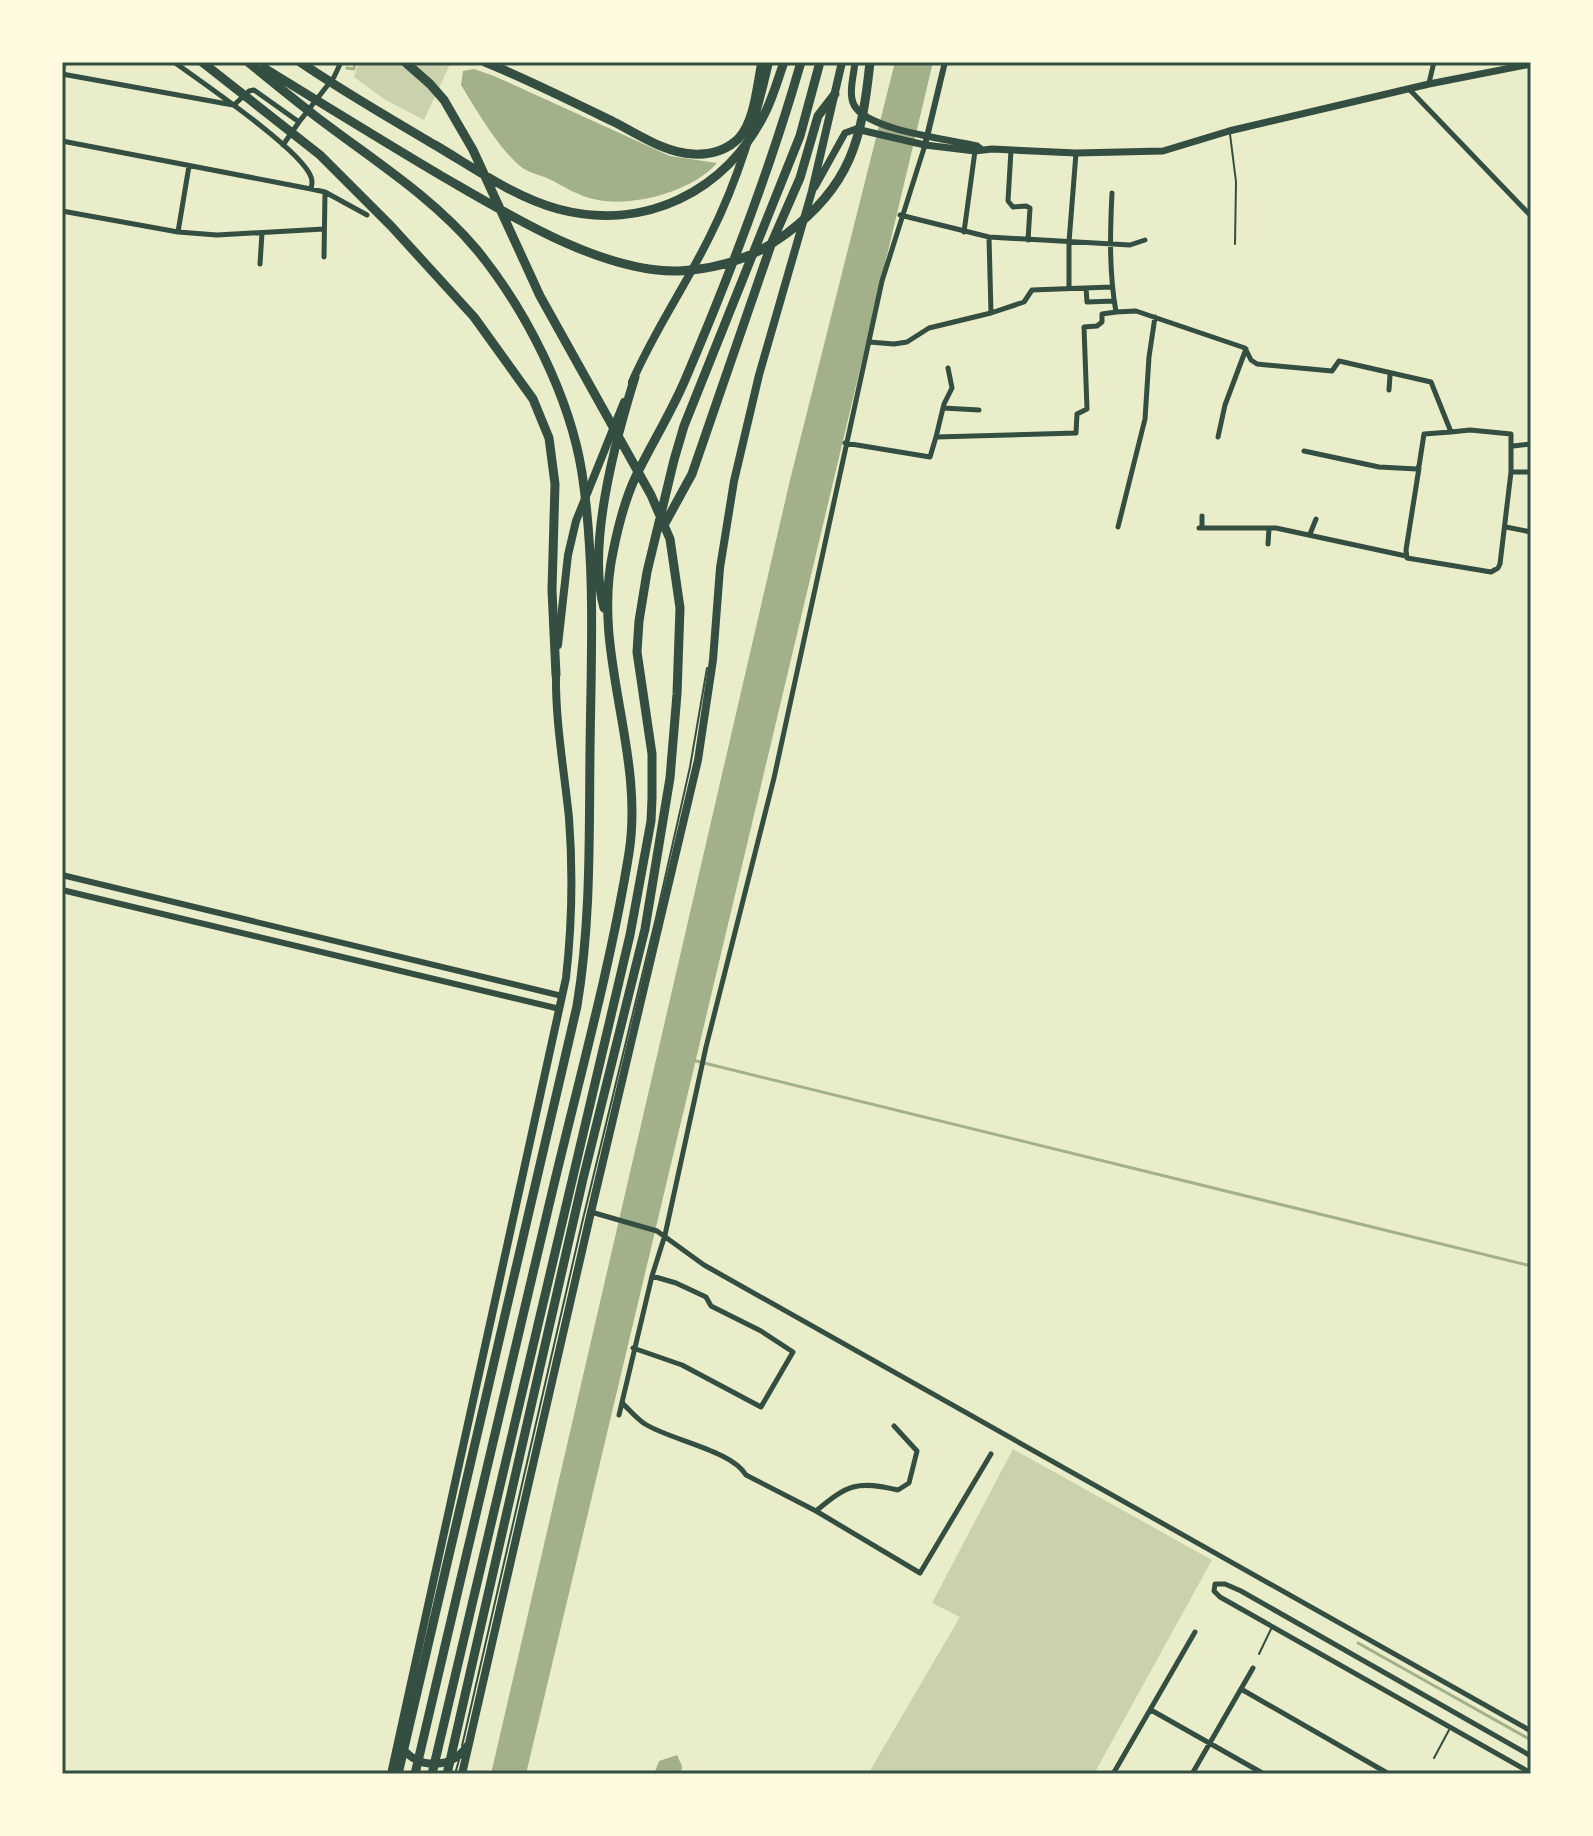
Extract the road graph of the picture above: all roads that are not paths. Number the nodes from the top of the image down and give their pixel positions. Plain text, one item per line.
1 (174, 62) edge
2 (202, 62) edge
3 (251, 62) edge
4 (300, 62) edge
5 (341, 62) edge
6 (405, 62) edge
7 (485, 62) edge
8 (762, 62) edge
9 (769, 62) edge
10 (784, 62) edge
11 (801, 62) edge
12 (820, 62) edge
13 (842, 62) edge
14 (855, 62) edge
15 (870, 62) edge
16 (945, 62) edge
17 (1434, 62) edge
18 (1531, 64) edge
19 (62, 74) edge
20 (1429, 84) junction
21 (1409, 89) junction
22 (835, 94) junction
23 (234, 105) junction
24 (299, 122) junction
25 (1229, 131) junction
26 (925, 134) junction
27 (62, 141) edge
28 (922, 144) junction
29 (283, 145) junction
30 (978, 150) junction
31 (1011, 150) junction
32 (1076, 153) junction
33 (189, 166) junction
34 (311, 189) junction
35 (812, 191) junction
36 (325, 192) junction
37 (1112, 193) dead end
38 (62, 211) edge
39 (367, 215) dead end
40 (900, 215) junction
41 (1531, 216) edge
42 (324, 229) junction
43 (178, 232) junction
44 (964, 232) junction
45 (262, 233) junction
46 (989, 237) junction
47 (1028, 240) junction
48 (1145, 240) dead end
49 (1069, 242) junction
50 (1235, 244) dead end
51 (1110, 245) junction
52 (324, 257) dead end
53 (260, 264) dead end
54 (1111, 287) junction
55 (1069, 288) junction
56 (1086, 288) junction
57 (1114, 301) junction
58 (1116, 312) junction
59 (991, 313) junction
60 (1155, 317) junction
61 (869, 342) junction
62 (1246, 349) junction
63 (948, 368) dead end
64 (1390, 375) junction
65 (635, 377) junction
66 (1389, 390) dead end
67 (943, 408) junction
68 (979, 410) dead end
69 (1451, 432) junction
70 (936, 437) junction
71 (1218, 437) dead end
72 (845, 443) junction
73 (1531, 444) edge
74 (1513, 446) junction
75 (1304, 451) dead end
76 (1419, 467) junction
77 (1511, 472) junction
78 (1531, 472) edge
79 (1202, 516) dead end
80 (1316, 519) dead end
81 (1118, 527) dead end
82 (1506, 527) junction
83 (1269, 528) junction
84 (1531, 532) edge
85 (1310, 534) junction
86 (654, 544) junction
87 (1268, 544) dead end
88 (1406, 556) junction
89 (607, 618) junction
90 (713, 660) junction
91 (556, 675) junction
92 (62, 875) edge
93 (62, 890) edge
94 (189, 906) junction
95 (186, 920) junction
96 (478, 976) junction
97 (475, 988) junction
98 (562, 996) junction
99 (560, 1009) junction
100 (591, 1212) junction
101 (665, 1235) junction
102 (652, 1276) junction
103 (633, 1348) junction
104 (622, 1403) junction
105 (619, 1415) dead end
106 (894, 1426) dead end
107 (991, 1454) dead end
108 (816, 1511) junction
109 (1279, 1613) junction
110 (1272, 1626) junction
111 (1195, 1632) dead end
112 (1259, 1654) dead end
113 (1253, 1668) dead end
114 (1241, 1689) junction
115 (1151, 1710) junction
116 (1459, 1714) junction
117 (1452, 1726) junction
118 (1531, 1731) edge
119 (399, 1732) junction
120 (471, 1737) junction
121 (1208, 1743) junction
122 (460, 1755) junction
123 (1531, 1756) edge
124 (1434, 1758) dead end
125 (390, 1771) edge
126 (1531, 1773) edge
127 (398, 1774) edge
128 (415, 1774) edge
129 (432, 1774) edge
130 (447, 1774) edge
131 (455, 1774) edge
132 (462, 1774) edge
133 (1113, 1774) edge
134 (1192, 1774) edge
135 (1264, 1774) edge
136 (1389, 1774) edge

1 - 23 street
2 - 91 highway
3 - 15 highway
3 - 127 highway
4 - 10 highway
5 - 24 street
6 - 130 highway
7 - 8 highway
9 - 65 highway
11 - 89 highway
12 - 86 highway
13 - 22 highway
14 - 26 main road
16 - 26 street
17 - 20 street
18 - 20 main road
19 - 23 street
20 - 21 main road
21 - 25 main road
21 - 41 street
22 - 35 highway
22 - 86 highway
23 - 24 street
23 - 29 street
24 - 29 street
25 - 32 main road
25 - 50 lane
26 - 28 street
26 - 30 main road
27 - 33 street
28 - 30 main road
28 - 35 main road
28 - 40 street
29 - 34 street
30 - 31 main road
30 - 44 street
31 - 32 main road
31 - 47 street
32 - 49 street
33 - 34 street
33 - 43 street
34 - 36 street
35 - 90 highway
36 - 39 street
36 - 42 street
37 - 51 street
38 - 43 street
40 - 44 street
40 - 61 street
42 - 45 street
42 - 52 street
43 - 45 street
44 - 46 street
45 - 53 street
46 - 47 street
46 - 59 street
47 - 49 street
48 - 51 street
49 - 51 street
49 - 55 street
51 - 54 street
54 - 56 street
54 - 57 street
55 - 56 street
55 - 59 street
56 - 57 street
57 - 58 street
58 - 60 street
58 - 70 street
59 - 61 street
60 - 62 street
60 - 81 street
61 - 72 street
62 - 64 street
62 - 71 street
63 - 67 street
64 - 66 street
64 - 69 street
65 - 89 highway
65 - 91 highway
67 - 68 street
67 - 70 street
69 - 74 street
69 - 76 street
70 - 72 street
72 - 101 street
73 - 74 street
74 - 77 street
75 - 76 street
76 - 88 street
77 - 78 street
77 - 82 street
79 - 83 street
80 - 85 street
82 - 84 street
82 - 88 street
83 - 85 street
83 - 87 street
85 - 88 street
86 - 129 highway
89 - 128 highway
90 - 100 highway
90 - 122 lane
91 - 98 highway
92 - 94 street
93 - 95 street
94 - 95 street
94 - 96 street
95 - 97 street
96 - 97 street
96 - 98 street
97 - 99 street
98 - 99 highway
99 - 119 highway
100 - 101 street
100 - 120 highway
101 - 102 street
101 - 118 street
102 - 103 street
102 - 103 street
103 - 104 street
104 - 105 street
104 - 108 street
106 - 108 street
107 - 108 street
109 - 110 street
109 - 110 street
109 - 116 street
110 - 112 lane
110 - 117 street
111 - 115 street
113 - 114 street
114 - 121 street
114 - 136 street
115 - 121 street
115 - 133 street
116 - 117 street
116 - 123 street
117 - 124 lane
117 - 126 street
119 - 122 highway
119 - 125 highway
120 - 122 highway
120 - 132 highway
121 - 134 street
121 - 135 street
122 - 131 lane

